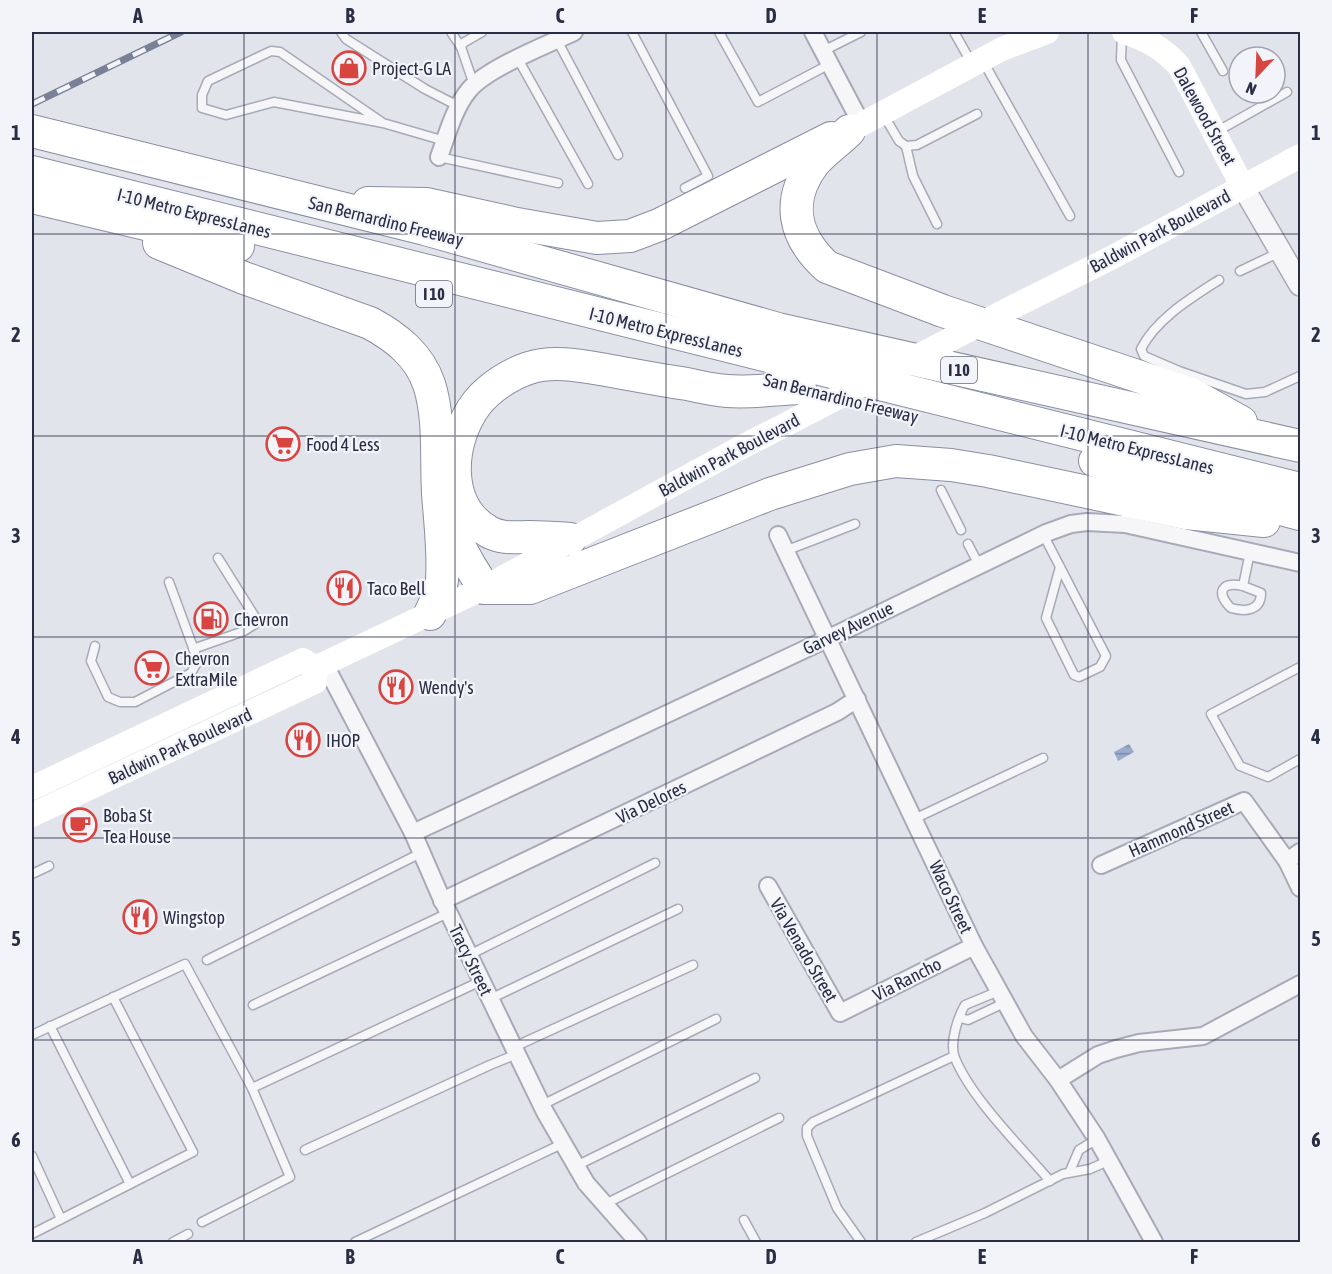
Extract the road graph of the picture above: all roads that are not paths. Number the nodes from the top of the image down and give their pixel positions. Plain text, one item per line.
1 (341, 32) edge
2 (451, 32) edge
3 (482, 32) edge
4 (632, 32) edge
5 (719, 32) edge
6 (813, 32) edge
7 (861, 32) edge
8 (954, 32) edge
9 (1047, 32) edge
10 (1123, 32) edge
11 (1201, 32) edge
12 (567, 34) edge
13 (461, 47) junction
14 (826, 58) junction
15 (518, 59) junction
16 (978, 63) junction
17 (1223, 71) dead end
18 (474, 85) junction
19 (1264, 105) edge
20 (458, 106) junction
21 (977, 114) dead end
22 (383, 123) junction
23 (865, 123) junction
24 (32, 130) edge
25 (1216, 132) junction
26 (906, 147) junction
27 (442, 149) junction
28 (32, 154) edge
29 (618, 156) dead end
30 (1300, 156) edge
31 (32, 172) edge
32 (1179, 172) dead end
33 (558, 183) dead end
34 (588, 184) dead end
35 (1243, 187) junction
36 (685, 188) dead end
37 (32, 197) edge
38 (311, 202) junction
39 (66, 206) junction
40 (1070, 216) dead end
41 (937, 224) dead end
42 (425, 229) junction
43 (1281, 252) junction
44 (1240, 271) dead end
45 (1219, 280) dead end
46 (1300, 285) edge
47 (1300, 376) edge
48 (800, 388) junction
49 (1140, 410) junction
50 (1268, 438) junction
51 (1300, 446) edge
52 (1300, 471) edge
53 (1300, 489) edge
54 (941, 490) dead end
55 (440, 511) junction
56 (1300, 514) edge
57 (855, 524) dead end
58 (1300, 524) edge
59 (961, 530) dead end
60 (1043, 534) junction
61 (778, 535) dead end
62 (570, 539) junction
63 (968, 544) dead end
64 (785, 551) junction
65 (1250, 552) junction
66 (218, 558) dead end
67 (1300, 563) edge
68 (979, 565) junction
69 (1060, 567) junction
70 (169, 582) dead end
71 (1243, 586) junction
72 (484, 588) junction
73 (430, 614) junction
74 (826, 639) junction
75 (95, 646) dead end
76 (193, 649) junction
77 (320, 666) junction
78 (1300, 667) edge
79 (858, 699) junction
80 (1044, 758) dead end
81 (92, 759) junction
82 (1300, 759) edge
83 (32, 788) edge
84 (32, 807) edge
85 (32, 815) edge
86 (914, 819) junction
87 (413, 833) junction
88 (422, 853) junction
89 (1294, 857) edge
90 (655, 863) dead end
91 (1101, 865) dead end
92 (49, 866) dead end
93 (32, 874) edge
94 (768, 886) dead end
95 (1300, 888) edge
96 (445, 907) junction
97 (678, 909) dead end
98 (974, 945) junction
99 (469, 955) junction
100 (207, 960) dead end
101 (693, 965) dead end
102 (482, 981) junction
103 (1300, 984) edge
104 (113, 997) junction
105 (1001, 997) junction
106 (490, 999) junction
107 (253, 1005) dead end
108 (840, 1013) joint
109 (960, 1018) junction
110 (716, 1019) dead end
111 (50, 1026) junction
112 (32, 1035) edge
113 (516, 1051) junction
114 (954, 1056) junction
115 (754, 1078) dead end
116 (1058, 1080) junction
117 (252, 1088) junction
118 (542, 1105) junction
119 (779, 1118) dead end
120 (1097, 1138) junction
121 (564, 1143) junction
122 (305, 1150) dead end
123 (32, 1156) edge
124 (1108, 1161) junction
125 (576, 1166) junction
126 (1071, 1172) junction
127 (1050, 1181) junction
128 (130, 1184) junction
129 (605, 1204) junction
130 (61, 1219) junction
131 (744, 1220) dead end
132 (201, 1222) dead end
133 (32, 1234) edge
134 (189, 1234) dead end
135 (173, 1242) edge
136 (355, 1242) edge
137 (638, 1242) edge
138 (756, 1242) edge
139 (861, 1242) edge
140 (916, 1242) edge
141 (1154, 1242) edge

1 - 20 lane
2 - 13 lane
3 - 13 lane
4 - 36 lane
5 - 14 lane
6 - 14 street
7 - 14 lane
8 - 16 lane
9 - 16 main road
10 - 25 main road, Dalewood Street
10 - 32 lane
11 - 17 lane
12 - 15 street
12 - 29 lane
13 - 18 lane
14 - 23 street
15 - 18 street
15 - 34 lane
16 - 23 main road
16 - 40 lane
18 - 20 street
19 - 25 lane
20 - 27 street
21 - 26 lane
22 - 22 lane
22 - 27 lane
23 - 26 lane
23 - 38 highway
23 - 50 highway
24 - 38 highway, San Bernardino Freeway / I 10
25 - 35 main road, Dalewood Street
26 - 41 lane
27 - 33 lane
28 - 42 highway, I-10 Metro ExpressLanes
30 - 35 main road, Baldwin Park Boulevard
31 - 53 highway, I-10 Metro ExpressLanes
35 - 43 street, Dalewood Street
35 - 62 main road, Baldwin Park Boulevard, bridge
37 - 39 highway, San Bernardino Freeway / I 10
38 - 42 highway, San Bernardino Freeway / I 10
39 - 48 highway, San Bernardino Freeway / I 10
39 - 55 highway
42 - 49 highway, San Bernardino Freeway / I 10
43 - 44 lane
43 - 46 street, Dalewood Street
45 - 47 lane
48 - 56 highway, San Bernardino Freeway / I 10
48 - 62 highway
49 - 50 highway, San Bernardino Freeway / I 10
49 - 52 highway
50 - 51 highway, San Bernardino Freeway / I 10
54 - 59 lane
55 - 72 highway
55 - 73 highway
57 - 64 lane
58 - 72 highway
60 - 65 street, Garvey Avenue
60 - 68 street, Garvey Avenue
60 - 69 lane
61 - 64 street, Waco Street
62 - 72 main road, Baldwin Park Boulevard
63 - 68 lane
64 - 74 street, Waco Street
65 - 67 street, Garvey Avenue
65 - 71 lane
66 - 76 lane
68 - 74 street, Garvey Avenue
69 - 69 lane
70 - 76 lane
71 - 71 lane
72 - 73 main road, Baldwin Park Boulevard
73 - 77 main road, Baldwin Park Boulevard
74 - 79 street, Waco Street
74 - 87 street, Garvey Avenue
75 - 76 lane
77 - 81 main road, Baldwin Park Boulevard
77 - 85 main road, Baldwin Park Boulevard
77 - 87 street, Tracy Street
78 - 82 lane
79 - 86 street, Waco Street
79 - 96 street, Via Delores
80 - 86 lane
81 - 83 main road, Baldwin Park Boulevard
81 - 84 main road
86 - 98 street, Waco Street
87 - 88 street, Tracy Street
88 - 96 street, Tracy Street
88 - 100 lane
89 - 91 street, Hammond Street
89 - 95 street
90 - 99 lane
92 - 93 lane
94 - 108 street, Via Venado Street
96 - 99 street, Tracy Street
96 - 107 lane
97 - 106 lane
98 - 105 street, Waco Street
98 - 108 street, Via Rancho
99 - 102 street, Tracy Street
101 - 113 lane
102 - 106 street, Tracy Street
102 - 117 lane
103 - 116 street
104 - 111 lane
104 - 117 lane
104 - 128 lane
105 - 109 lane
105 - 109 lane
105 - 116 street, Waco Street
106 - 113 street, Tracy Street
109 - 114 lane
110 - 118 lane
111 - 112 lane
111 - 128 lane
113 - 118 street, Tracy Street
113 - 122 lane
114 - 127 lane
114 - 139 lane
115 - 125 lane
116 - 120 street, Waco Street
117 - 132 lane
118 - 121 street, Tracy Street
119 - 129 lane
120 - 124 street, Waco Street
120 - 126 lane
121 - 125 street, Tracy Street
121 - 136 lane
123 - 130 lane
124 - 126 lane
124 - 141 street, Waco Street
125 - 129 street, Tracy Street
126 - 127 lane
127 - 140 lane
128 - 130 lane
129 - 137 street, Tracy Street
130 - 133 lane
131 - 138 lane
134 - 135 lane

